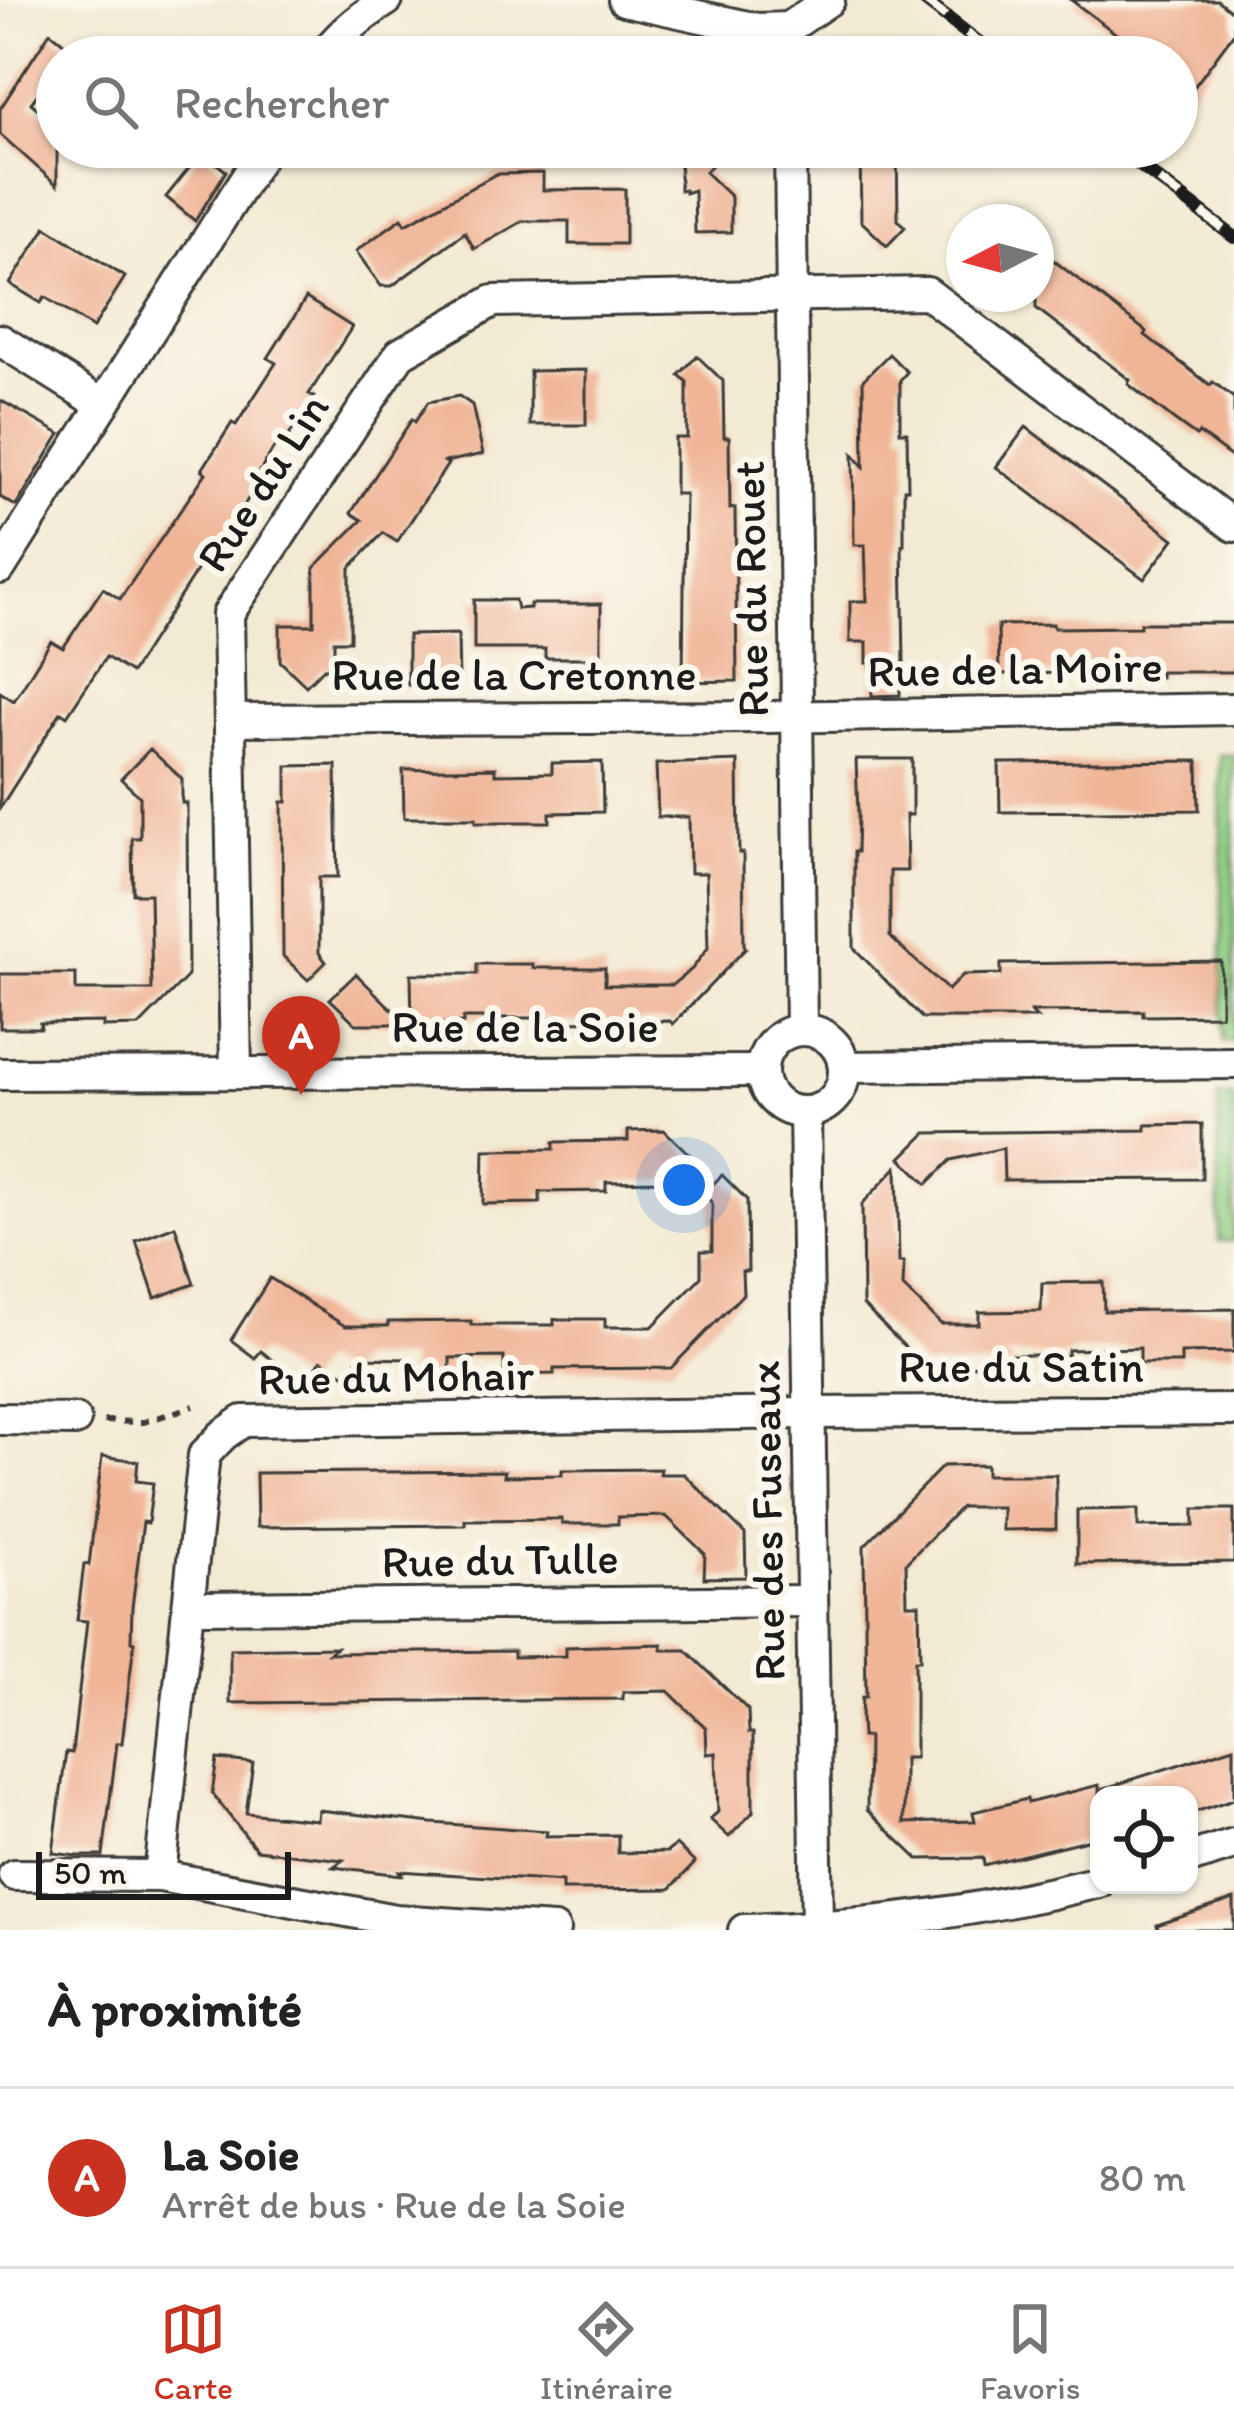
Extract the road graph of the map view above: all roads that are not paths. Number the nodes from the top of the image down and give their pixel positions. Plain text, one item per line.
1 (624, 0) edge
2 (829, 0) edge
3 (371, 4) edge
4 (340, 36) edge
5 (772, 36) edge
6 (795, 36) edge
7 (253, 168) edge
8 (790, 168) edge
9 (791, 296) junction
10 (0, 340) edge
11 (103, 405) junction
12 (1234, 526) edge
13 (0, 568) edge
14 (1234, 709) edge
15 (797, 717) junction
16 (230, 720) junction
17 (801, 1030) junction
18 (1234, 1063) edge
19 (844, 1067) junction
20 (762, 1071) junction
21 (236, 1073) junction
22 (0, 1074) edge
23 (805, 1112) junction
24 (1234, 1410) edge
25 (809, 1413) junction
26 (0, 1418) edge
27 (75, 1420) road end
28 (812, 1601) junction
29 (190, 1604) junction
30 (1234, 1844) edge
31 (1198, 1855) edge
32 (14, 1875) dead end
33 (160, 1876) junction
34 (1090, 1884) edge
35 (817, 1928) edge
36 (554, 1930) edge
37 (744, 1930) edge

1 - 5 street
2 - 6 street
3 - 4 street
7 - 11 street
8 - 9 street, Rue du Rouet
9 - 12 street
9 - 15 street, Rue du Rouet
9 - 16 street, Rue du Lin
10 - 11 street
11 - 13 street
14 - 15 street, Rue de la Moire
15 - 16 street, Rue de la Cretonne
15 - 17 street, Rue du Rouet
16 - 21 street, Rue du Lin
17 - 19 street
17 - 20 street
18 - 19 street
19 - 23 street
20 - 21 street, Rue de la Soie
20 - 23 street
21 - 22 street, Rue de la Soie
23 - 25 street, Rue des Fuseaux
24 - 25 street, Rue du Satin
25 - 28 street, Rue des Fuseaux
25 - 29 street, Rue du Mohair
26 - 27 street
28 - 29 street, Rue du Tulle
28 - 35 street, Rue des Fuseaux
29 - 33 street, Rue du Mohair
30 - 31 street
32 - 33 street
33 - 36 street
34 - 35 street
35 - 37 street

